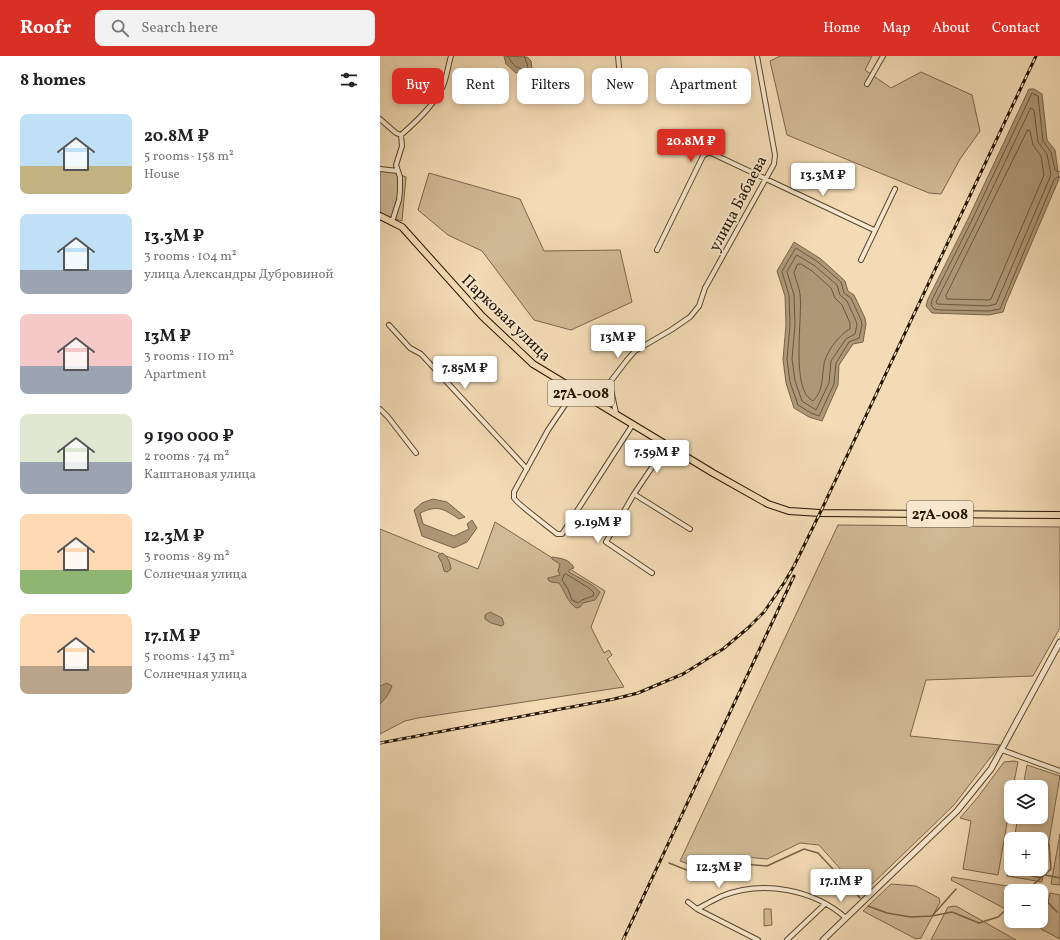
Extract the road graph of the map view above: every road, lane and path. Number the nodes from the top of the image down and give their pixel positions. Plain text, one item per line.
1 (451, 56) edge
2 (618, 56) edge
3 (757, 56) edge
4 (883, 56) edge
5 (618, 67) dead end
6 (867, 84) dead end
7 (380, 119) edge
8 (401, 136) junction
9 (380, 169) edge
10 (398, 171) junction
11 (765, 179) junction
12 (894, 190) dead end
13 (380, 216) edge
14 (392, 222) junction
15 (874, 230) junction
16 (657, 250) dead end
17 (861, 260) dead end
18 (389, 325) dead end
19 (569, 386) junction
20 (380, 409) edge
21 (616, 413) junction
22 (633, 424) junction
23 (667, 445) junction
24 (416, 454) dead end
25 (527, 468) junction
26 (634, 494) junction
27 (1060, 515) edge
28 (690, 529) dead end
29 (652, 573) dead end
30 (1060, 642) edge
31 (1002, 750) junction
32 (1060, 771) edge
33 (688, 902) dead end
34 (825, 904) junction
35 (697, 909) junction
36 (846, 918) junction
37 (758, 940) edge
38 (787, 940) edge
39 (823, 940) edge

1 - 8 street
2 - 5 street
3 - 11 street, улица Бабаева
4 - 6 street
7 - 8 street
8 - 10 street
9 - 10 street
10 - 14 street
11 - 15 street
11 - 16 street
11 - 21 street, улица Бабаева
12 - 15 street
13 - 14 main road, Парковая улица / 27А-008
14 - 19 main road, Парковая улица / 27А-008
15 - 17 street
18 - 25 street
19 - 21 main road, Парковая улица / 27А-008
19 - 25 street
20 - 24 street
21 - 22 main road, Парковая улица / 27А-008
22 - 23 main road, Парковая улица / 27А-008
22 - 25 street
23 - 26 street
23 - 27 main road, Парковая улица / 27А-008
26 - 28 street
26 - 29 street
30 - 31 street
31 - 32 street
31 - 36 street
33 - 35 street
34 - 35 street
34 - 36 street
34 - 38 street
35 - 37 street
36 - 39 street

